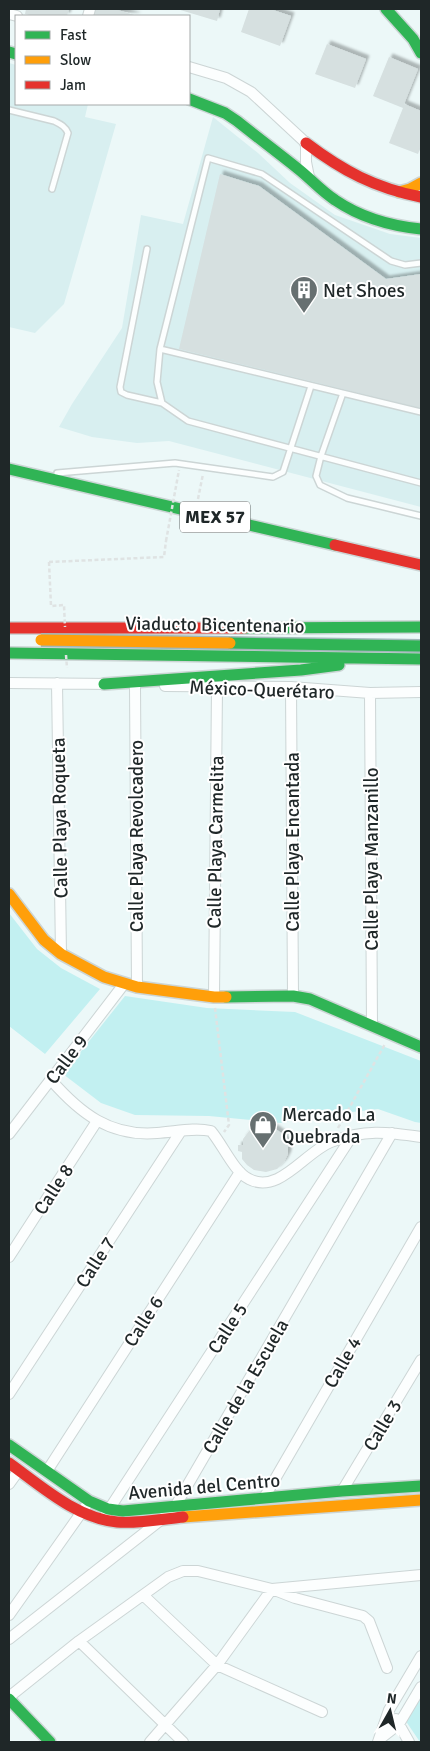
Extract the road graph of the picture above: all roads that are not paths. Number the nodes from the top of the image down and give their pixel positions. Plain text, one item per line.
1 (386, 9) edge
2 (417, 36) edge
3 (421, 53) edge
4 (190, 68) edge
5 (190, 99) edge
6 (9, 110) edge
7 (306, 144) junction
8 (309, 177) junction
9 (421, 183) edge
10 (52, 189) dead end
11 (397, 193) junction
12 (421, 197) edge
13 (421, 229) edge
14 (146, 249) dead end
15 (421, 263) edge
16 (160, 349) junction
17 (311, 386) junction
18 (343, 393) junction
19 (162, 402) junction
20 (421, 412) edge
21 (290, 448) junction
22 (321, 456) junction
23 (9, 469) edge
24 (34, 475) junction
25 (421, 483) edge
26 (421, 516) edge
27 (421, 565) edge
28 (421, 627) edge
29 (9, 628) edge
30 (269, 628) junction
31 (33, 640) dead end
32 (421, 646) edge
33 (421, 652) edge
34 (9, 653) edge
35 (393, 658) junction
36 (421, 658) edge
37 (9, 683) edge
38 (57, 683) junction
39 (104, 684) junction
40 (135, 686) junction
41 (216, 687) junction
42 (291, 687) junction
43 (421, 692) edge
44 (370, 693) junction
45 (9, 894) edge
46 (62, 954) junction
47 (124, 984) junction
48 (137, 987) junction
49 (293, 996) junction
50 (214, 997) junction
51 (372, 1026) junction
52 (421, 1047) edge
53 (51, 1080) junction
54 (97, 1121) junction
55 (181, 1131) junction
56 (392, 1133) junction
57 (9, 1134) edge
58 (352, 1136) junction
59 (421, 1137) edge
60 (240, 1172) junction
61 (421, 1227) edge
62 (9, 1257) edge
63 (421, 1360) edge
64 (9, 1394) edge
65 (9, 1445) edge
66 (14, 1467) edge
67 (47, 1470) junction
68 (9, 1484) edge
69 (421, 1486) edge
70 (342, 1491) junction
71 (264, 1498) junction
72 (421, 1500) edge
73 (90, 1501) junction
74 (176, 1505) junction
75 (108, 1509) junction
76 (82, 1512) junction
77 (162, 1519) junction
78 (104, 1520) junction
79 (421, 1574) edge
80 (272, 1589) junction
81 (143, 1595) junction
82 (9, 1614) edge
83 (9, 1640) edge
84 (79, 1641) junction
85 (421, 1656) edge
86 (217, 1665) junction
87 (388, 1668) dead end
88 (421, 1687) edge
89 (9, 1698) edge
90 (389, 1710) junction
91 (322, 1712) dead end
92 (399, 1724) junction
93 (165, 1726) junction
94 (380, 1740) edge
95 (50, 1742) edge
96 (150, 1742) edge
97 (183, 1742) edge
98 (409, 1742) edge

1 - 2 main road
2 - 3 main road
4 - 7 street
5 - 8 main road
6 - 10 lane
7 - 8 street
7 - 11 main road
8 - 13 main road
9 - 11 main road
11 - 12 main road
14 - 19 lane
15 - 16 lane
16 - 17 lane
16 - 19 lane
17 - 18 lane
17 - 21 lane
18 - 20 lane
18 - 22 lane
19 - 21 lane
21 - 22 lane
21 - 24 lane
22 - 25 lane
22 - 26 lane
23 - 24 main road, MEX 57
24 - 27 main road, MEX 57
28 - 30 main road
29 - 30 main road
30 - 33 main road
31 - 32 main road, Viaducto Bicentenario, bridge
34 - 35 main road
35 - 36 main road
35 - 39 main road
37 - 38 street, México-Querétaro
38 - 39 street, México-Querétaro
38 - 46 street, Calle Playa Roqueta
39 - 40 street, México-Querétaro
40 - 41 street, México-Querétaro
40 - 48 street, Calle Playa Revolcadero
41 - 42 street, México-Querétaro
41 - 50 street, Calle Playa Carmelita
42 - 44 street, México-Querétaro
42 - 49 street, Calle Playa Encantada
43 - 44 street, México-Querétaro
44 - 51 street, Calle Playa Manzanillo
45 - 46 main road
46 - 47 main road
47 - 48 main road
47 - 53 street, Calle 9
48 - 50 main road
49 - 50 main road
49 - 51 main road
51 - 52 main road
53 - 54 street
53 - 57 street, Calle 9
54 - 55 street
54 - 62 street, Calle 8
55 - 60 street
55 - 64 street, Calle 7
56 - 58 street
56 - 59 street
56 - 74 street, Calle de la Escuela
58 - 60 street
58 - 75 street, Calle 5
60 - 67 street, Calle 6
61 - 71 street, Calle 4
63 - 70 street, Calle 3
65 - 67 main road, Avenida del Centro
66 - 68 street
66 - 76 main road, Avenida del Centro
67 - 73 main road, Avenida del Centro
69 - 70 main road, Avenida del Centro
70 - 71 main road, Avenida del Centro
71 - 74 main road, Avenida del Centro
72 - 77 main road, Avenida del Centro
73 - 75 main road, Avenida del Centro
73 - 76 street
74 - 75 main road, Avenida del Centro
74 - 77 street, Calle de la Escuela
75 - 78 street, Calle 5
76 - 78 main road, Avenida del Centro
76 - 82 street
77 - 78 main road, Avenida del Centro
77 - 83 street, Calle de la Escuela
79 - 80 street
80 - 81 street
80 - 86 street
80 - 87 street
81 - 84 street
81 - 86 street
84 - 89 street
84 - 93 street
85 - 90 street
86 - 91 street
86 - 93 street
88 - 92 street
89 - 95 main road
90 - 92 street
90 - 94 street
92 - 94 street
92 - 98 street
93 - 96 street
93 - 97 street

